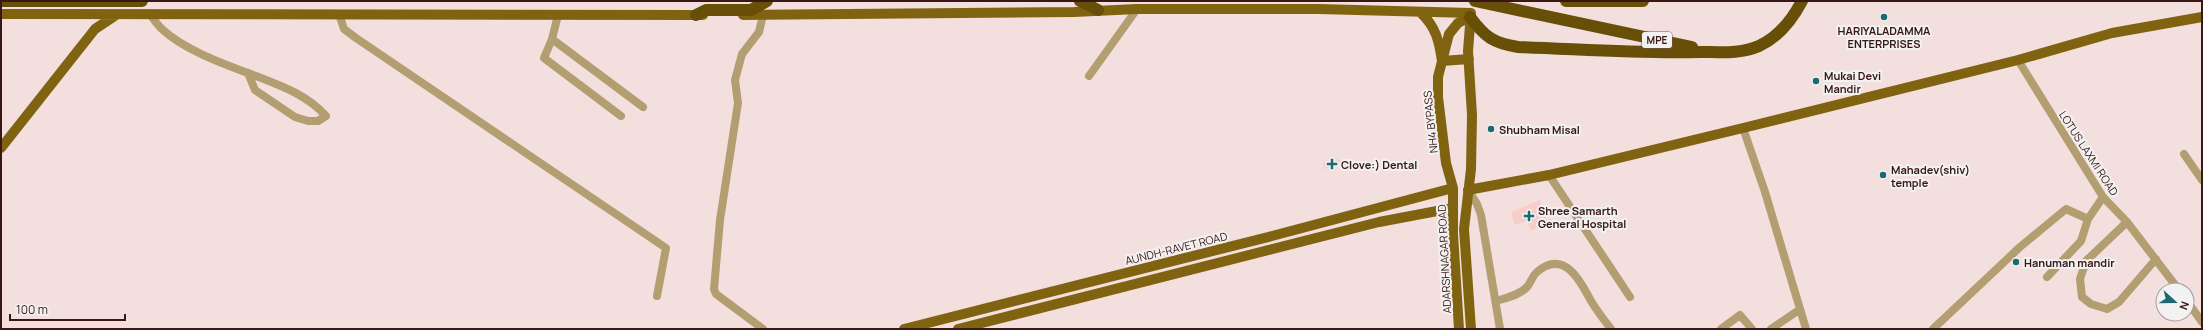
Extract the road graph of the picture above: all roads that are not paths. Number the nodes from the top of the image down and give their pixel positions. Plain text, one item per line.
1 (1, 1) edge
2 (132, 1) edge
3 (142, 1) edge
4 (767, 1) edge
5 (1080, 1) edge
6 (1471, 1) edge
7 (1475, 1) edge
8 (1566, 1) edge
9 (1643, 1) edge
10 (1802, 1) edge
11 (1615, 2) edge
12 (1137, 9) junction
13 (1104, 10) junction
14 (1421, 13) junction
15 (1, 14) edge
16 (118, 14) junction
17 (150, 14) junction
18 (339, 14) junction
19 (558, 15) junction
20 (696, 15) junction
21 (763, 15) junction
22 (1470, 15) junction
23 (2202, 17) edge
24 (552, 39) junction
25 (1721, 52) junction
26 (1469, 59) junction
27 (2018, 60) junction
28 (1442, 61) junction
29 (248, 73) junction
30 (1089, 76) dead end
31 (643, 107) dead end
32 (621, 116) dead end
33 (1743, 128) junction
34 (1, 148) edge
35 (2184, 154) dead end
36 (1549, 175) junction
37 (2202, 180) edge
38 (1453, 188) junction
39 (1468, 190) junction
40 (2102, 197) junction
41 (1453, 208) junction
42 (2088, 219) junction
43 (2127, 222) junction
44 (2156, 259) junction
45 (2047, 277) dead end
46 (2174, 282) edge
47 (657, 296) dead end
48 (1630, 297) dead end
49 (1496, 301) junction
50 (1800, 310) junction
51 (2195, 312) edge
52 (2202, 322) edge
53 (763, 329) edge
54 (904, 329) edge
55 (958, 329) edge
56 (1459, 329) edge
57 (1471, 329) edge
58 (1500, 329) edge
59 (1611, 329) edge
60 (1721, 329) edge
61 (1752, 329) edge
62 (1771, 329) edge
63 (1806, 329) edge
64 (1933, 329) edge

1 - 3 highway
2 - 16 main road
4 - 20 highway
5 - 13 highway
6 - 22 main road, ADARSHNAGAR ROAD
7 - 25 highway, MPE
8 - 11 highway
9 - 11 highway
10 - 25 highway, MPE
12 - 13 main road
12 - 14 main road
12 - 30 street
13 - 21 main road
14 - 22 main road
14 - 28 main road
15 - 16 main road
16 - 17 main road
16 - 34 main road
17 - 18 main road
17 - 29 street
18 - 19 main road
18 - 47 street
19 - 20 main road
19 - 24 street
20 - 21 main road
21 - 53 street
22 - 25 highway
22 - 26 main road, ADARSHNAGAR ROAD
22 - 28 main road, NH4 BYPASS
23 - 27 main road
24 - 31 street
24 - 32 street
26 - 28 main road
26 - 39 main road, ADARSHNAGAR ROAD
27 - 33 main road
27 - 40 street, LOTUS LAXMI ROAD
28 - 38 main road, NH4 BYPASS
29 - 29 street
33 - 36 main road
33 - 50 street
35 - 37 street
36 - 39 main road
36 - 48 street
38 - 41 main road, ADARSHNAGAR ROAD
38 - 54 main road, AUNDH-RAVET ROAD
39 - 49 street
39 - 57 main road, ADARSHNAGAR ROAD
40 - 42 street
40 - 43 street, LOTUS LAXMI ROAD
41 - 55 main road
41 - 56 main road, ADARSHNAGAR ROAD
42 - 45 street
42 - 64 street
43 - 44 street, LOTUS LAXMI ROAD
43 - 44 street
44 - 46 street, LOTUS LAXMI ROAD
49 - 58 street
49 - 59 street
50 - 62 street
50 - 63 street
51 - 52 street
60 - 61 street

